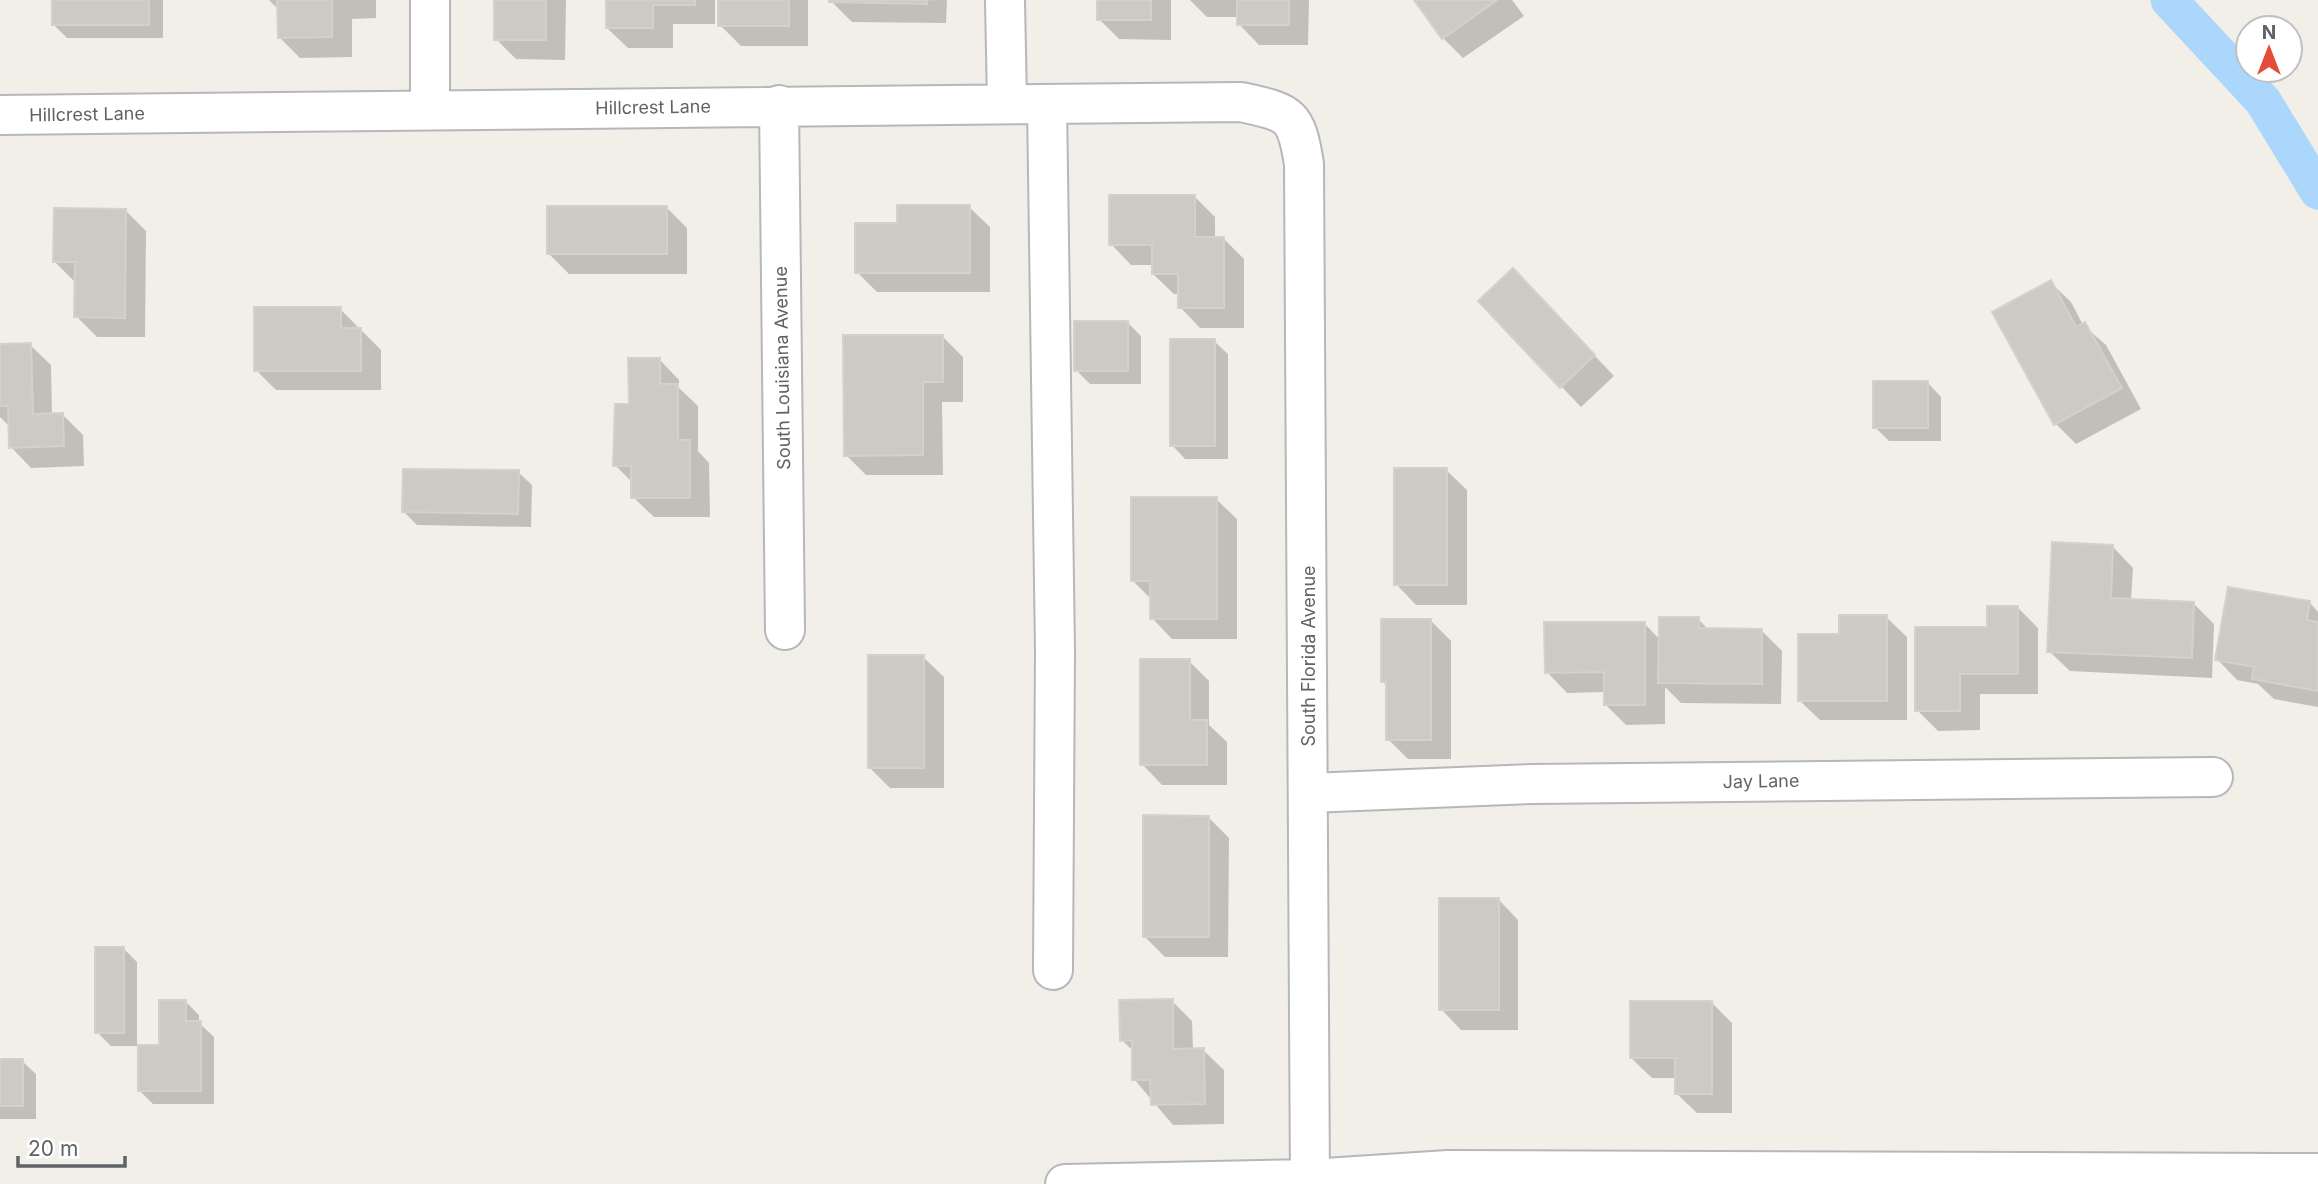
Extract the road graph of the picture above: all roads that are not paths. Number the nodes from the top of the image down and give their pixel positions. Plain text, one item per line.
1 (430, 0) edge
2 (1006, 0) edge
3 (1007, 104) junction
4 (1047, 104) junction
5 (779, 105) junction
6 (430, 110) junction
7 (0, 116) edge
8 (1298, 129) joint
9 (785, 630) dead end
10 (2213, 777) dead end
11 (1309, 793) junction
12 (1054, 970) dead end
13 (2318, 1173) edge
14 (1310, 1181) edge
15 (1065, 1184) edge

1 - 6 street
2 - 3 street
3 - 4 street, Hillcrest Lane
3 - 5 street, Hillcrest Lane
4 - 8 street, Hillcrest Lane
4 - 12 street
5 - 6 street, Hillcrest Lane
5 - 9 street, South Louisiana Avenue
6 - 7 street, Hillcrest Lane
8 - 11 street, South Florida Avenue
10 - 11 street, Jay Lane
11 - 14 street, South Florida Avenue
13 - 14 street
14 - 15 street

